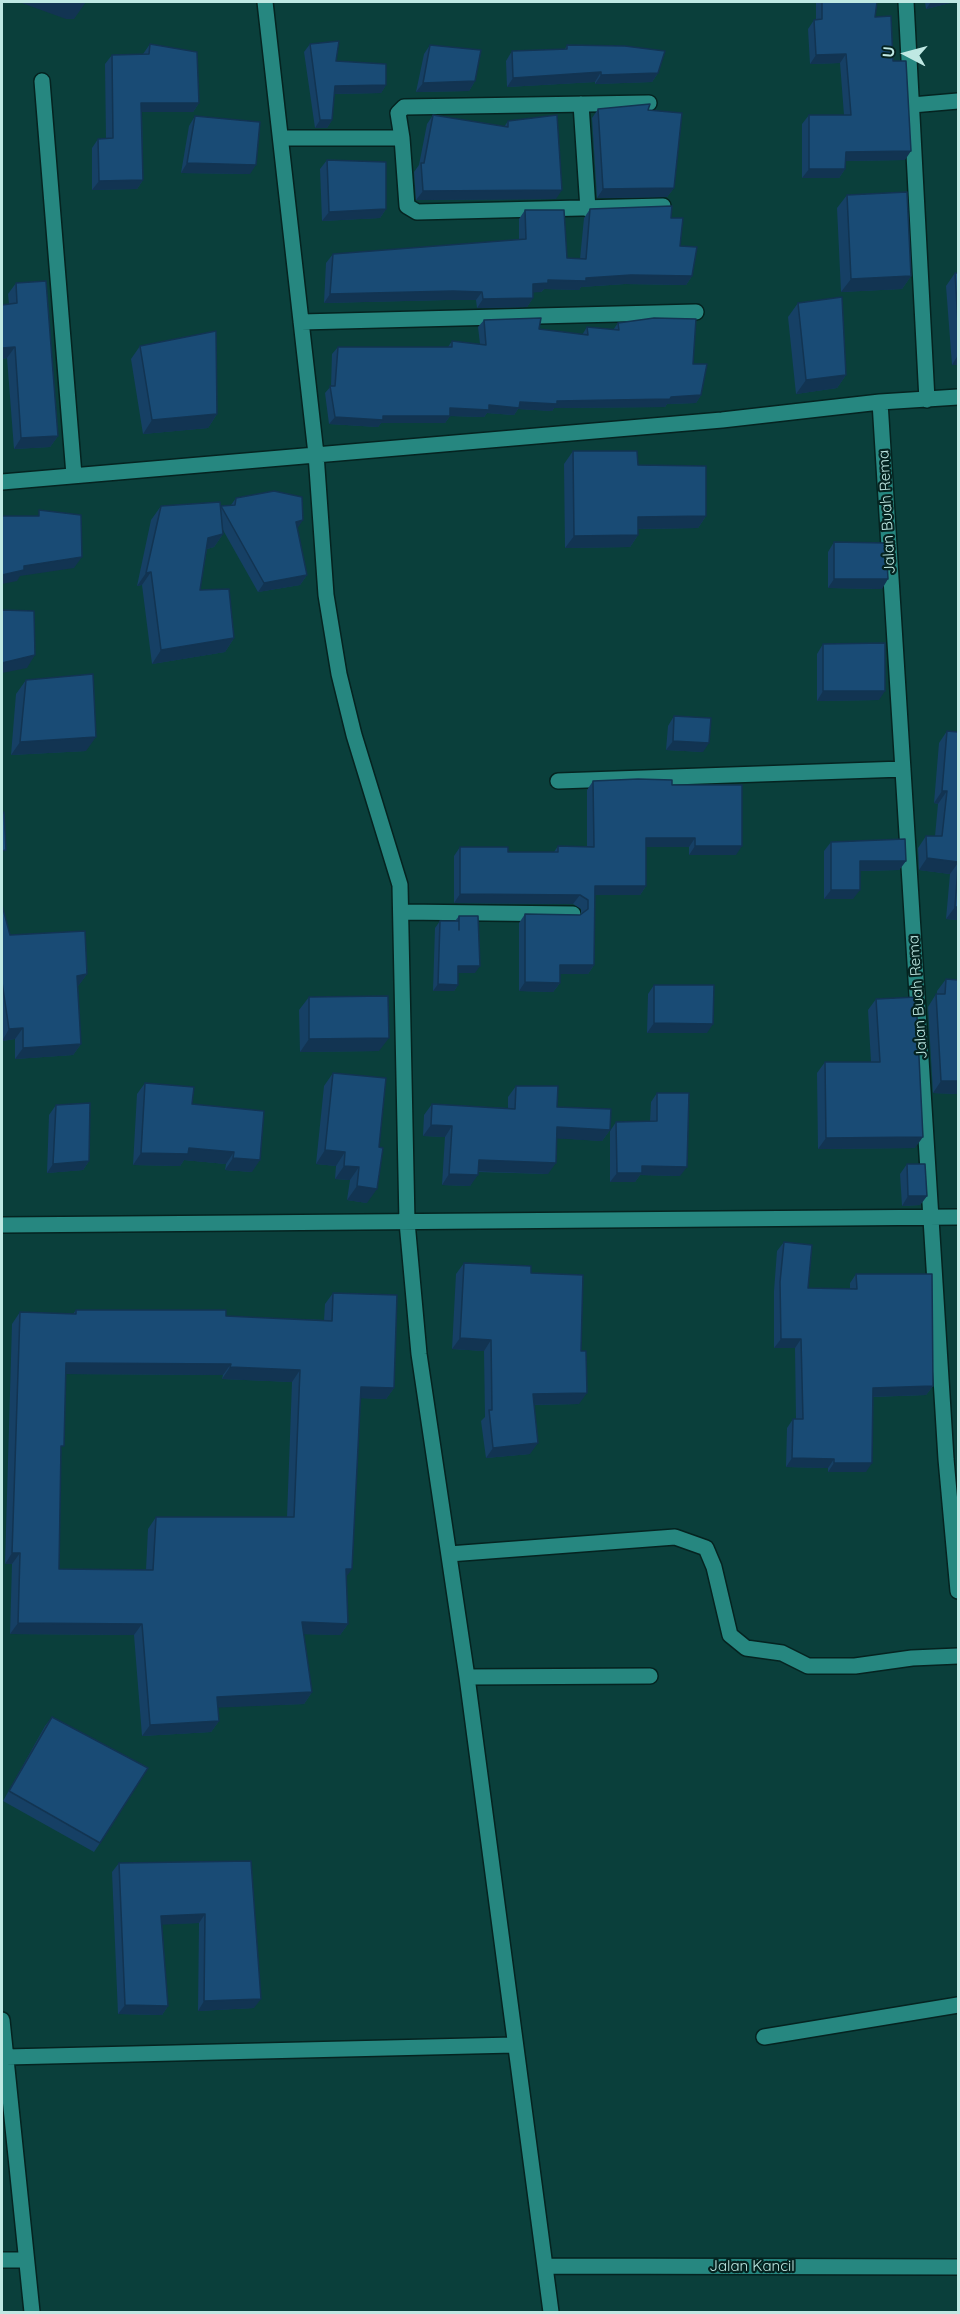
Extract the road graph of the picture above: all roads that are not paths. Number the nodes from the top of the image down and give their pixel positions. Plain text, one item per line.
1 (265, 2) edge
2 (906, 2) edge
3 (42, 81) dead end
4 (958, 101) edge
5 (649, 103) edge
6 (581, 104) junction
7 (912, 105) junction
8 (282, 138) junction
9 (402, 138) junction
10 (663, 206) edge
11 (588, 209) junction
12 (696, 312) dead end
13 (301, 322) junction
14 (958, 397) edge
15 (927, 400) junction
16 (880, 402) junction
17 (316, 454) junction
18 (74, 475) junction
19 (2, 482) edge
20 (903, 769) junction
21 (558, 781) dead end
22 (402, 912) junction
23 (573, 914) edge
24 (933, 1217) junction
25 (958, 1217) edge
26 (407, 1222) junction
27 (2, 1225) edge
28 (449, 1554) junction
29 (958, 1591) edge
30 (958, 1656) edge
31 (650, 1676) dead end
32 (466, 1677) junction
33 (958, 2005) edge
34 (2, 2020) edge
35 (764, 2037) dead end
36 (514, 2045) junction
37 (6, 2057) junction
38 (2, 2260) edge
39 (25, 2260) junction
40 (545, 2266) junction
41 (958, 2267) edge
42 (32, 2313) edge
43 (551, 2313) edge

1 - 8 street
2 - 7 street
3 - 18 street
4 - 7 street
5 - 6 street
6 - 9 street
6 - 11 street
7 - 15 street
8 - 9 street
8 - 13 street
9 - 11 street
10 - 11 street
12 - 13 street
13 - 17 street
14 - 15 street
15 - 16 street
16 - 17 street
16 - 20 street, Jalan Buah Rema
17 - 18 street
17 - 22 street
18 - 19 street
20 - 21 street
20 - 24 street, Jalan Buah Rema
22 - 23 street
22 - 26 street
24 - 25 street
24 - 26 street
24 - 29 street, Jalan Buah Rema
26 - 27 street
26 - 28 street
28 - 30 street
28 - 32 street
31 - 32 street
32 - 36 street
33 - 35 street
34 - 37 street
36 - 37 street
36 - 40 street
37 - 39 street
38 - 39 street
39 - 42 street
40 - 41 street, Jalan Kancil
40 - 43 street

